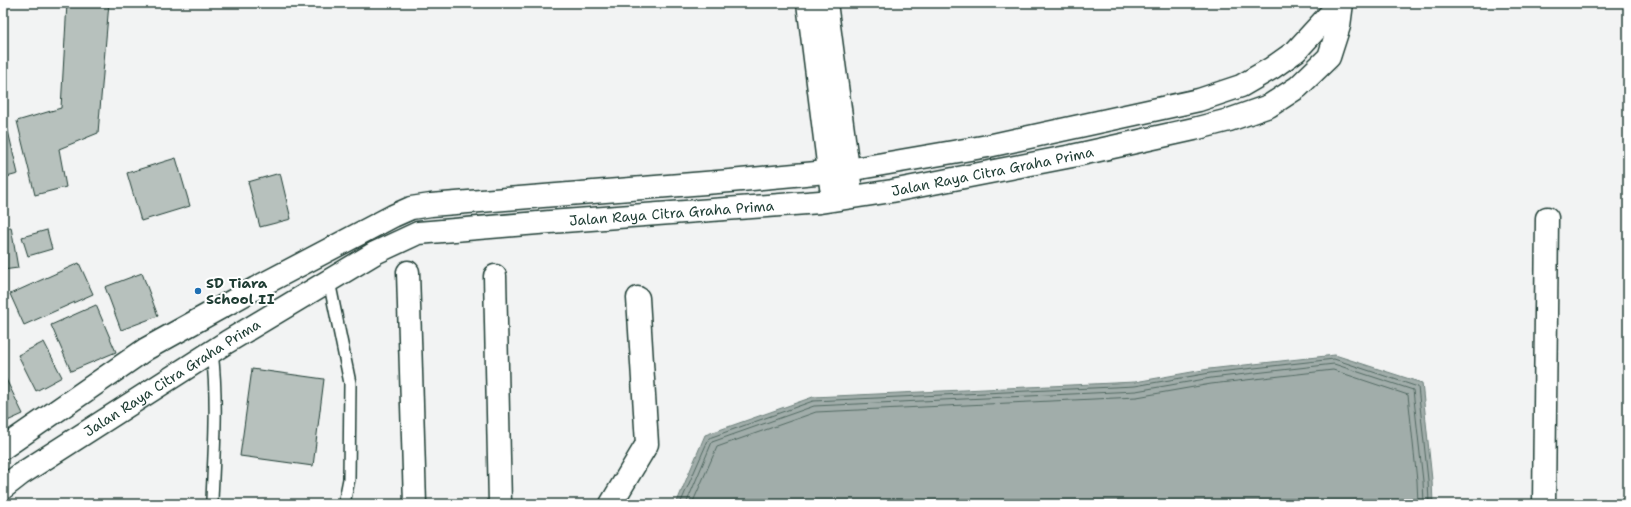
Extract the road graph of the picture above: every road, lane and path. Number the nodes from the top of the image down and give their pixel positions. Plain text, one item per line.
1 (808, 3) edge
2 (826, 3) edge
3 (1341, 3) edge
4 (839, 171) junction
5 (842, 199) junction
6 (1547, 218) dead end
7 (408, 272) dead end
8 (495, 276) dead end
9 (329, 281) junction
10 (256, 288) junction
11 (638, 298) dead end
12 (273, 314) junction
13 (212, 352) junction
14 (3, 448) edge
15 (3, 488) edge
16 (212, 500) dead end
17 (344, 504) edge
18 (415, 504) edge
19 (500, 504) edge
20 (611, 504) edge
21 (1544, 504) edge

1 - 4 street
2 - 4 street
3 - 4 street, Jalan Raya Citra Graha Prima
3 - 5 street, Jalan Raya Citra Graha Prima
4 - 5 street
4 - 10 street, Jalan Raya Citra Graha Prima
5 - 9 street, Jalan Raya Citra Graha Prima
6 - 21 street
7 - 18 street
8 - 19 street
9 - 12 street, Jalan Raya Citra Graha Prima
9 - 17 lane
10 - 12 street
10 - 14 street, Jalan Raya Citra Graha Prima
11 - 20 street
12 - 13 street, Jalan Raya Citra Graha Prima
13 - 15 street, Jalan Raya Citra Graha Prima
13 - 16 lane

